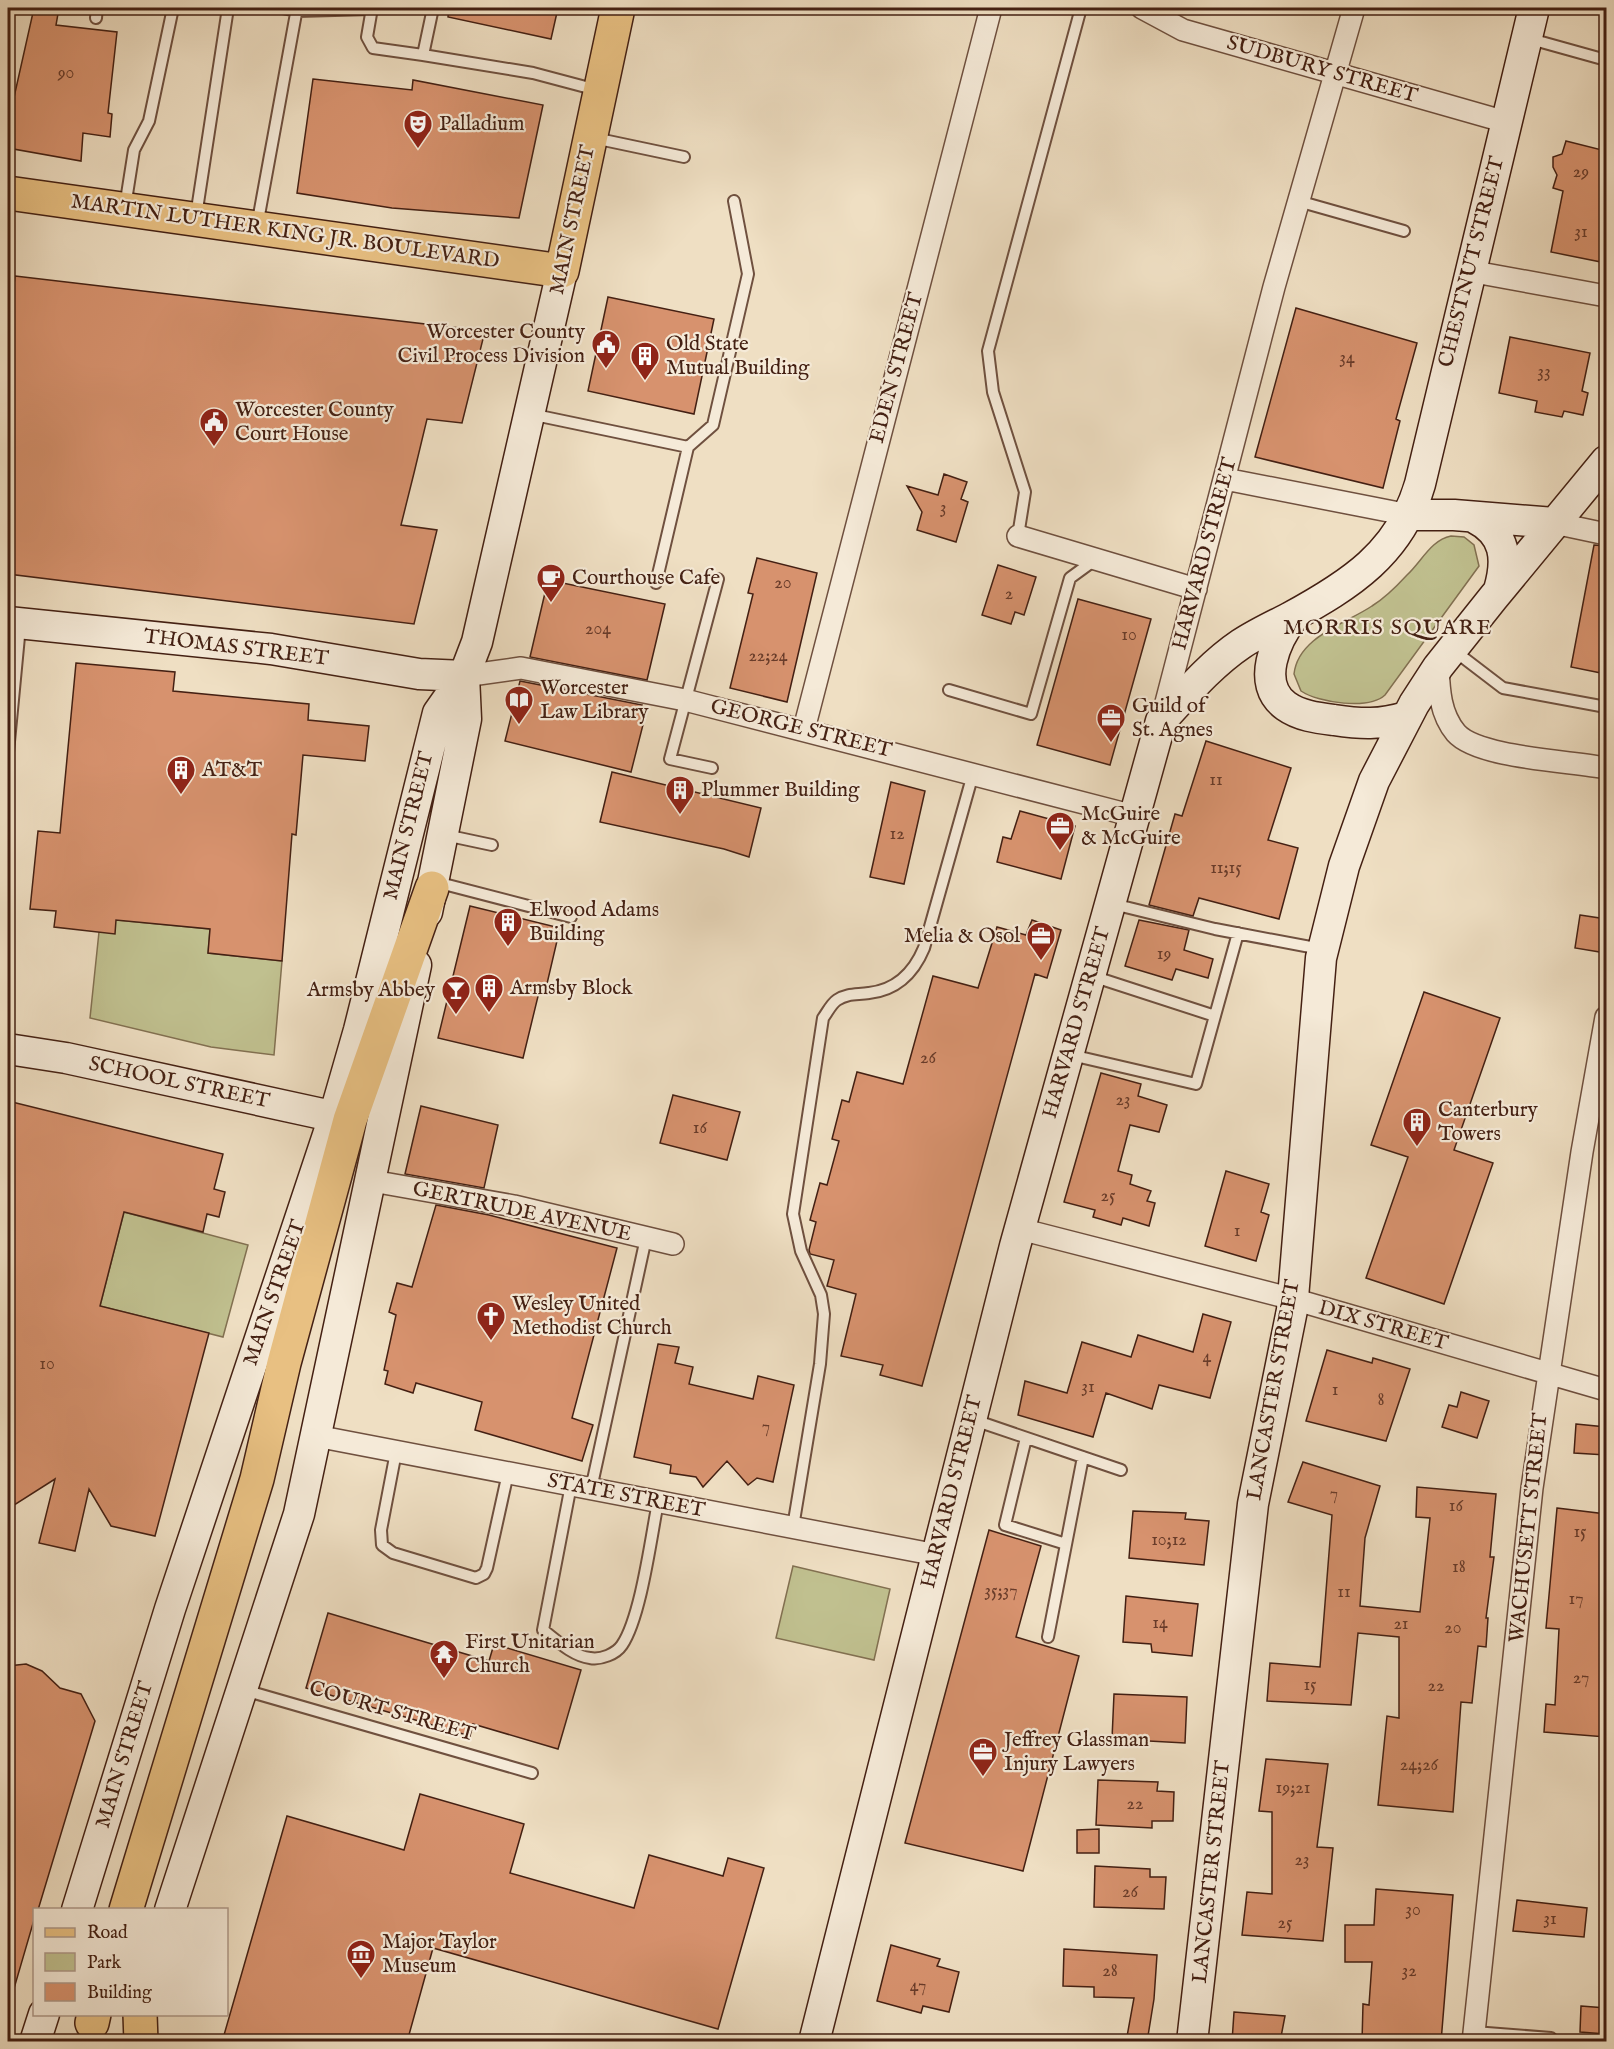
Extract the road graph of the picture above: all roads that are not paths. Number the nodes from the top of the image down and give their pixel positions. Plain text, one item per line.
1 (173, 8) edge
2 (228, 8) edge
3 (282, 8) edge
4 (372, 8) edge
5 (433, 8) edge
6 (618, 8) edge
7 (991, 8) edge
8 (1081, 8) edge
9 (1142, 8) edge
10 (1354, 8) edge
11 (1534, 8) edge
12 (297, 9) edge
13 (1527, 38) junction
14 (423, 55) junction
15 (1606, 60) edge
16 (1336, 72) junction
17 (600, 91) junction
18 (1506, 122) junction
19 (591, 138) junction
20 (684, 157) dead end
21 (8, 194) edge
22 (734, 201) dead end
23 (1298, 201) junction
24 (124, 210) junction
25 (195, 220) junction
26 (257, 228) junction
27 (1404, 231) dead end
28 (562, 271) junction
29 (1469, 271) junction
30 (1606, 296) edge
31 (530, 414) junction
32 (688, 447) junction
33 (1603, 470) edge
34 (1225, 478) junction
35 (1475, 518) junction
36 (1554, 523) junction
37 (1413, 524) junction
38 (1606, 534) edge
39 (1018, 536) joint
40 (1096, 559) junction
41 (718, 579) dead end
42 (656, 583) dead end
43 (1197, 589) junction
44 (1499, 590) junction
45 (1295, 615) junction
46 (14, 622) edge
47 (1445, 658) junction
48 (464, 676) junction
49 (950, 690) dead end
50 (685, 700) junction
51 (1606, 707) edge
52 (1406, 717) junction
53 (1161, 721) junction
54 (804, 729) junction
55 (8, 752) edge
56 (712, 768) dead end
57 (1606, 768) edge
58 (973, 774) junction
59 (1134, 816) junction
60 (442, 834) junction
61 (492, 845) dead end
62 (432, 885) junction
63 (1110, 903) junction
64 (571, 916) dead end
65 (1238, 933) junction
66 (1323, 949) junction
67 (1090, 975) junction
68 (1215, 1016) junction
69 (1606, 1017) edge
70 (8, 1049) edge
71 (1068, 1055) junction
72 (1598, 1113) edge
73 (342, 1119) junction
74 (372, 1181) junction
75 (1020, 1229) junction
76 (646, 1238) junction
77 (673, 1244) dead end
78 (1293, 1299) junction
79 (1547, 1373) junction
80 (1606, 1390) edge
81 (971, 1419) junction
82 (316, 1436) junction
83 (1026, 1438) junction
84 (396, 1452) junction
85 (1083, 1457) junction
86 (1121, 1470) dead end
87 (508, 1473) junction
88 (581, 1487) junction
89 (658, 1502) junction
90 (793, 1527) junction
91 (1066, 1544) junction
92 (937, 1555) junction
93 (1048, 1637) dead end
94 (242, 1689) junction
95 (532, 1773) dead end
96 (78, 1908) edge
97 (127, 1908) edge
98 (171, 1908) edge
99 (43, 2016) edge
100 (49, 2016) edge
101 (137, 2016) edge
102 (138, 2016) edge
103 (1474, 2037) edge
104 (1551, 2038) dead end
105 (35, 2042) edge
106 (50, 2042) edge
107 (128, 2042) edge
108 (141, 2042) edge
109 (814, 2042) edge
110 (1192, 2042) edge

1 - 24 lane
2 - 25 lane
3 - 12 lane
4 - 12 lane
4 - 14 lane
5 - 14 lane
6 - 17 main road, MAIN STREET
7 - 54 street, EDEN STREET
8 - 39 lane
9 - 16 street, SUDBURY STREET
10 - 16 street, HARVARD STREET
11 - 13 main road, CHESTNUT STREET
12 - 26 lane
13 - 15 lane
13 - 18 main road, CHESTNUT STREET
14 - 17 lane
16 - 18 street, SUDBURY STREET
16 - 23 street, HARVARD STREET
17 - 19 main road, MAIN STREET
18 - 29 main road, CHESTNUT STREET
19 - 20 lane
19 - 28 main road, MAIN STREET
21 - 24 main road, MARTIN LUTHER KING JR. BOULEVARD
22 - 32 lane
23 - 27 lane
23 - 34 street, HARVARD STREET
24 - 25 main road, MARTIN LUTHER KING JR. BOULEVARD
25 - 26 main road, MARTIN LUTHER KING JR. BOULEVARD
26 - 28 main road, MARTIN LUTHER KING JR. BOULEVARD
28 - 31 main road, MAIN STREET
29 - 30 street
29 - 37 main road, CHESTNUT STREET
31 - 32 lane
31 - 48 main road, MAIN STREET
32 - 42 lane
33 - 36 main road, LANCASTER STREET
34 - 37 street
34 - 43 street, HARVARD STREET
35 - 36 main road
35 - 37 main road
35 - 44 main road
36 - 38 street
36 - 44 main road, LANCASTER STREET
37 - 45 main road
39 - 40 street
40 - 43 street
40 - 49 lane
41 - 50 lane
43 - 53 street, HARVARD STREET
44 - 47 main road, LANCASTER STREET
45 - 52 main road
45 - 53 main road
46 - 48 main road, THOMAS STREET
46 - 55 lane
47 - 51 lane
47 - 52 main road, LANCASTER STREET
47 - 57 street
48 - 50 street, GEORGE STREET
48 - 60 main road, MAIN STREET
48 - 73 main road, MAIN STREET
50 - 54 street, GEORGE STREET
50 - 56 lane
52 - 66 main road, LANCASTER STREET
53 - 59 main road, HARVARD STREET
54 - 58 street, GEORGE STREET
58 - 59 street, GEORGE STREET
58 - 90 lane
59 - 63 main road, HARVARD STREET
60 - 61 lane
60 - 62 main road, MAIN STREET
62 - 64 lane
62 - 73 main road
62 - 74 main road, MAIN STREET
63 - 65 lane
63 - 67 main road, HARVARD STREET
65 - 66 lane
65 - 68 lane
66 - 78 main road, LANCASTER STREET
67 - 68 lane
67 - 71 main road, HARVARD STREET
68 - 71 lane
69 - 72 street, WACHUSETT STREET
70 - 73 main road, SCHOOL STREET
71 - 75 main road, HARVARD STREET
72 - 79 street, WACHUSETT STREET
73 - 96 main road, MAIN STREET
73 - 97 main road
74 - 76 street, GERTRUDE AVENUE
74 - 82 main road, MAIN STREET
75 - 78 street, DIX STREET
75 - 81 main road, HARVARD STREET
76 - 77 street, GERTRUDE AVENUE
76 - 88 lane
78 - 79 street, DIX STREET
78 - 110 main road, LANCASTER STREET
79 - 80 street, DIX STREET
79 - 103 street, WACHUSETT STREET
81 - 83 lane
81 - 92 main road, HARVARD STREET
82 - 84 street, STATE STREET
82 - 94 main road, MAIN STREET
83 - 85 lane
83 - 91 lane
84 - 87 street, STATE STREET
84 - 87 lane
85 - 86 lane
85 - 91 lane
87 - 88 street, STATE STREET
88 - 89 street, STATE STREET
88 - 89 lane
89 - 90 street, STATE STREET
90 - 92 street, STATE STREET
91 - 93 lane
92 - 109 main road, HARVARD STREET
94 - 95 lane, COURT STREET
94 - 98 main road, MAIN STREET
99 - 105 main road
100 - 106 main road
101 - 107 main road
102 - 108 main road
103 - 104 lane

